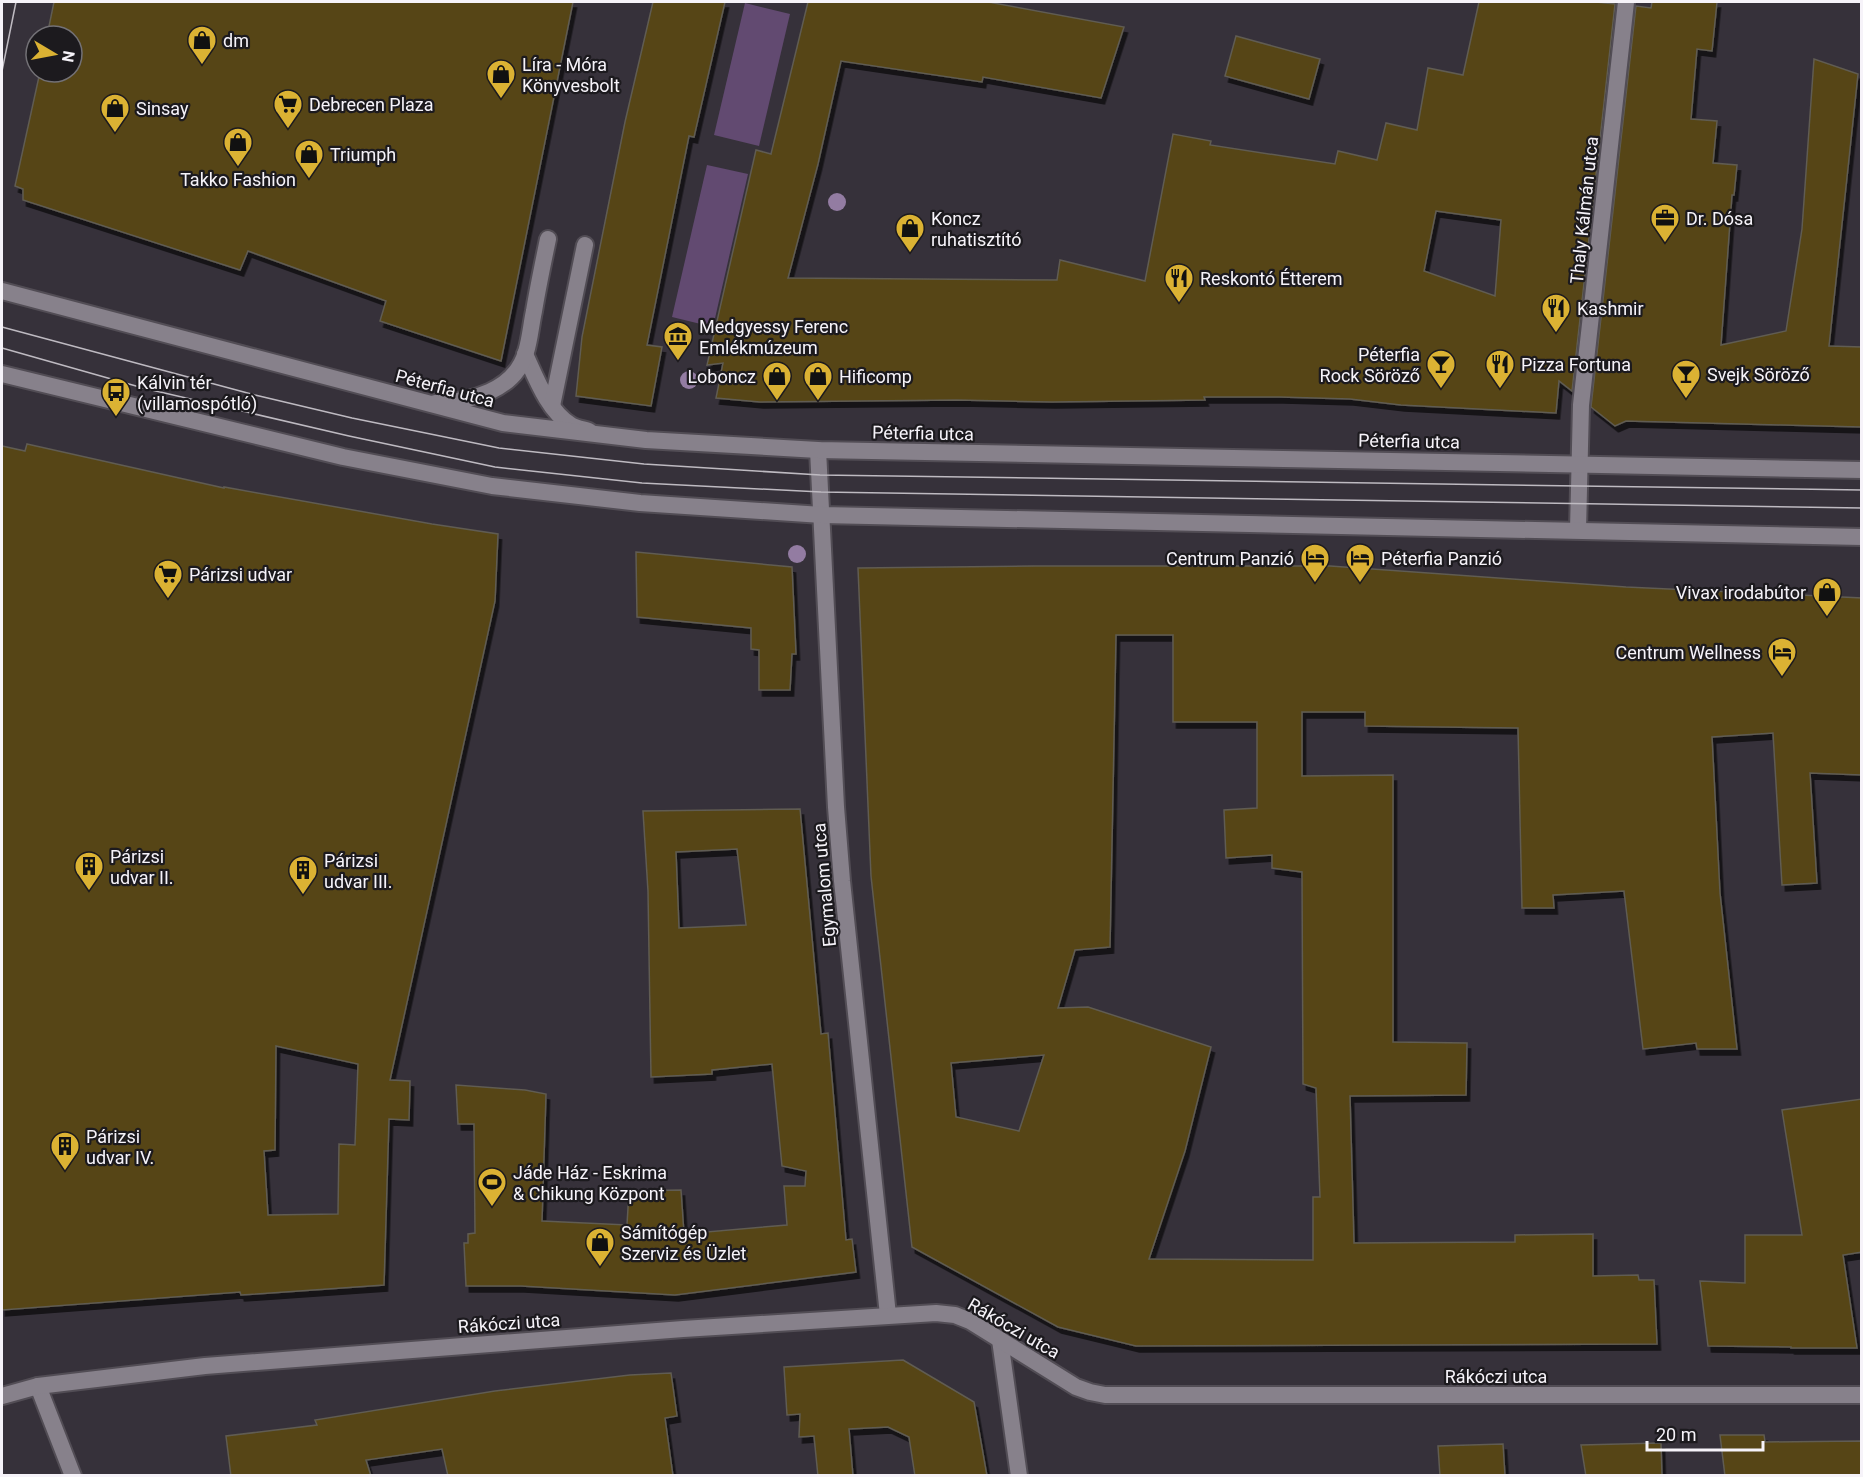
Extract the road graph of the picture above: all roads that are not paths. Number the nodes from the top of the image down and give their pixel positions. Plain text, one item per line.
1 (1626, 2) edge
2 (548, 238) dead end
3 (585, 245) dead end
4 (2, 291) edge
5 (525, 354) junction
6 (2, 374) edge
7 (425, 404) junction
8 (552, 406) junction
9 (606, 436) junction
10 (818, 450) junction
11 (1579, 464) junction
12 (1862, 470) edge
13 (822, 515) junction
14 (1578, 530) junction
15 (1862, 537) edge
16 (888, 1315) junction
17 (1000, 1340) junction
18 (2, 1384) edge
19 (38, 1386) junction
20 (1862, 1395) edge
21 (2, 1396) edge
22 (73, 1476) edge
23 (1019, 1476) edge

1 - 11 street, Thaly Kálmán utca
2 - 5 street
3 - 8 street
4 - 7 street, Péterfia utca
5 - 7 street
5 - 8 street
6 - 13 street
7 - 9 street, Péterfia utca
8 - 9 street
9 - 10 street, Péterfia utca
10 - 11 street, Péterfia utca
10 - 13 street, Egymalom utca
11 - 12 street, Péterfia utca
11 - 14 street, Thaly Kálmán utca
13 - 14 street
13 - 16 street, Egymalom utca
14 - 15 street
16 - 17 street, Rákóczi utca
16 - 19 street, Rákóczi utca
17 - 20 street, Rákóczi utca
17 - 23 street
18 - 19 street, Rákóczi utca
19 - 21 street, Rákóczi utca
19 - 22 street

